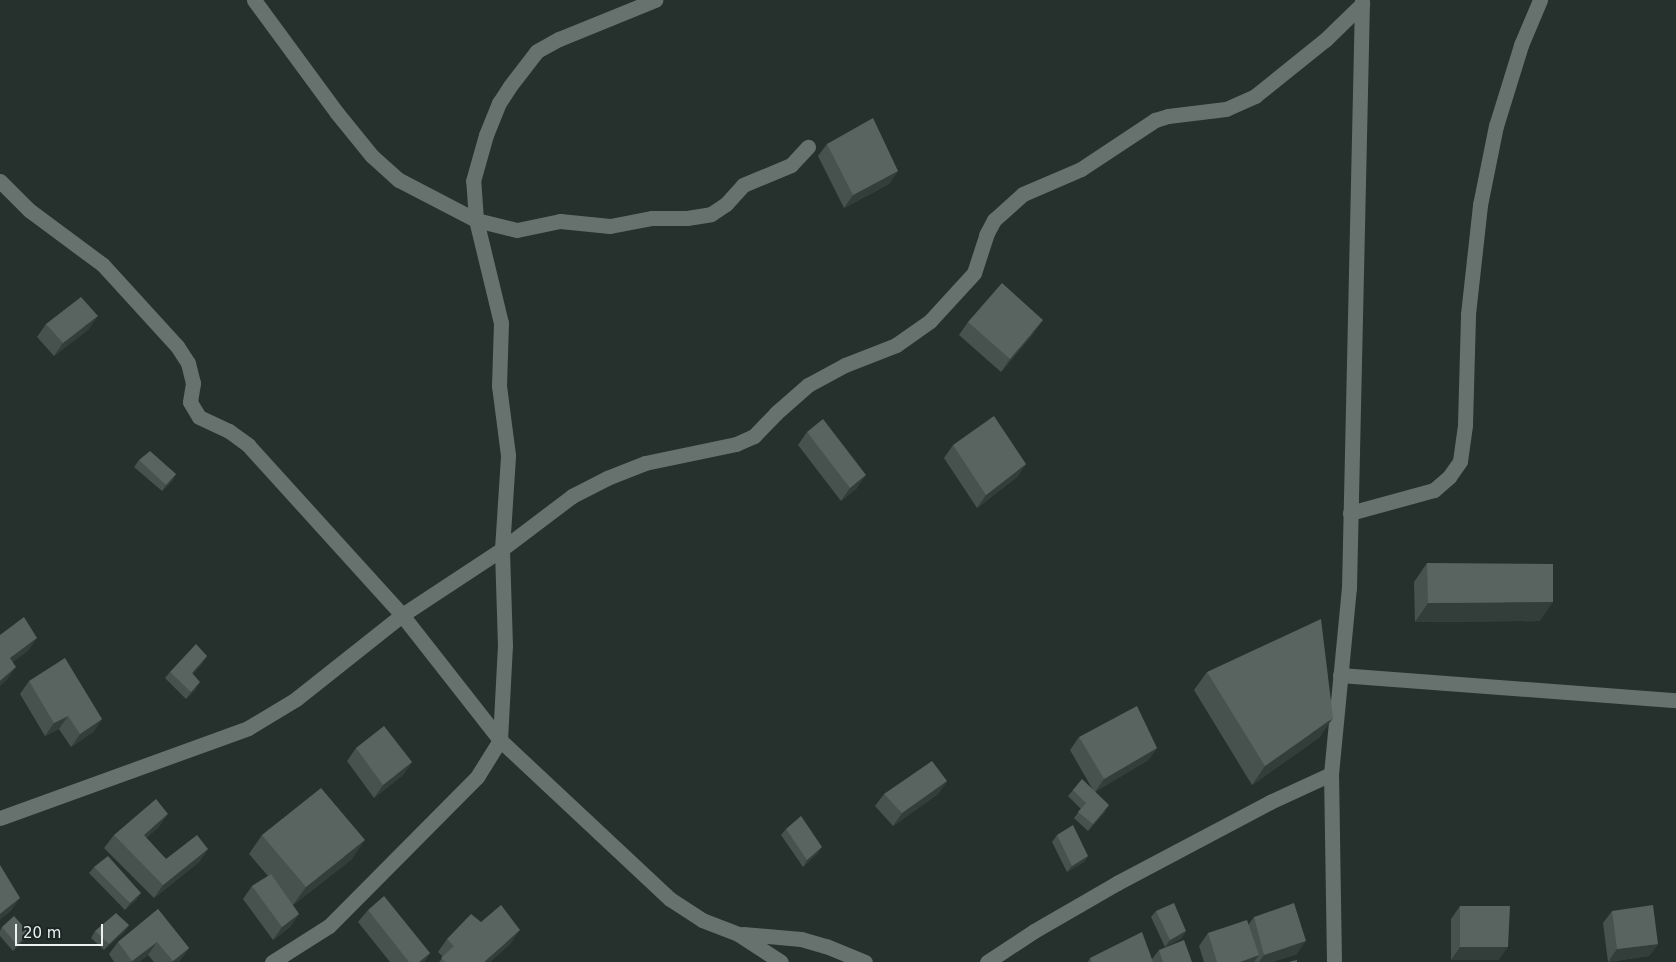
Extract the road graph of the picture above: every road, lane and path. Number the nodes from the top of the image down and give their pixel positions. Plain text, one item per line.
1 (254, 0) edge
2 (655, 0) edge
3 (1540, 0) edge
4 (1362, 2) edge
5 (808, 147) dead end
6 (0, 182) edge
7 (476, 220) junction
8 (1350, 513) junction
9 (502, 549) junction
10 (402, 615) junction
11 (1340, 675) junction
12 (1676, 700) edge
13 (500, 740) junction
14 (1331, 774) junction
15 (0, 818) edge
16 (738, 934) junction
17 (272, 962) edge
18 (781, 962) edge
19 (865, 962) edge
20 (987, 962) edge
21 (1334, 962) edge

1 - 7 street
2 - 7 street
3 - 8 street
4 - 8 street
4 - 9 street
5 - 7 street
6 - 10 street
7 - 9 street
8 - 11 street
9 - 10 street
9 - 13 street
10 - 13 street
10 - 15 street
11 - 12 street
11 - 14 street
13 - 16 street
13 - 17 street
14 - 20 street
14 - 21 street
16 - 18 street
16 - 19 street

